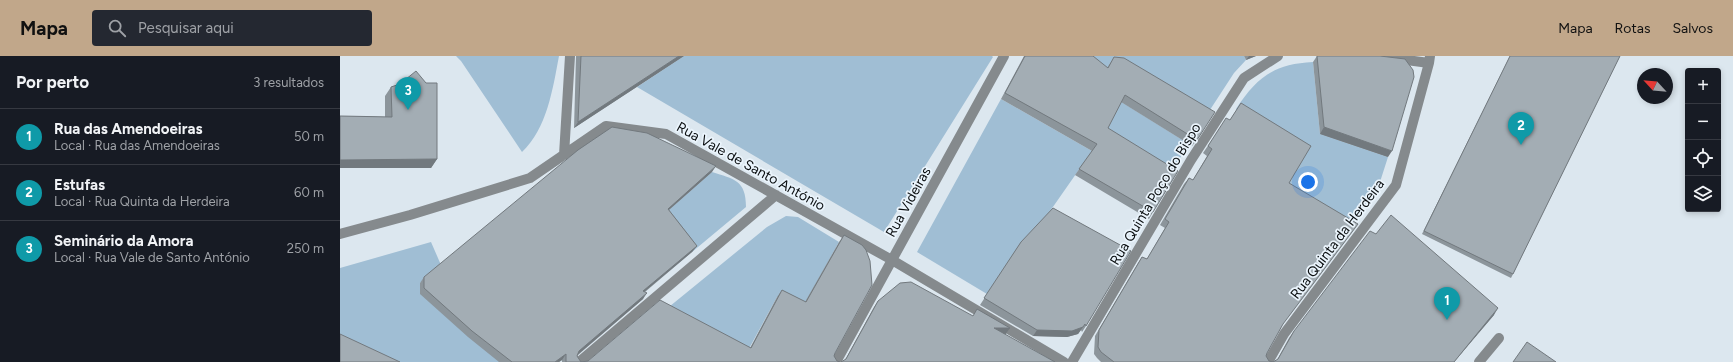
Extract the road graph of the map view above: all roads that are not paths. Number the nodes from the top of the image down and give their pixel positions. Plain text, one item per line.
1 (570, 56) edge
2 (1004, 56) edge
3 (1278, 56) edge
4 (1377, 56) edge
5 (1429, 60) edge
6 (564, 154) junction
7 (776, 195) junction
8 (340, 234) edge
9 (892, 260) junction
10 (1499, 338) dead end
11 (579, 362) edge
12 (836, 362) edge
13 (1064, 362) edge
14 (1072, 362) edge
15 (1268, 362) edge
16 (1478, 362) edge

1 - 6 street
2 - 9 street, Rua Videiras
3 - 14 street, Rua Quinta Poço do Bispo
4 - 5 street
5 - 15 street, Rua Quinta da Herdeira
6 - 7 street, Rua Vale de Santo António
6 - 8 street, Rua Vale de Santo António
7 - 9 street, Rua Vale de Santo António
7 - 11 street
9 - 12 street, Rua Videiras
9 - 13 street, Rua Vale de Santo António
10 - 16 street

